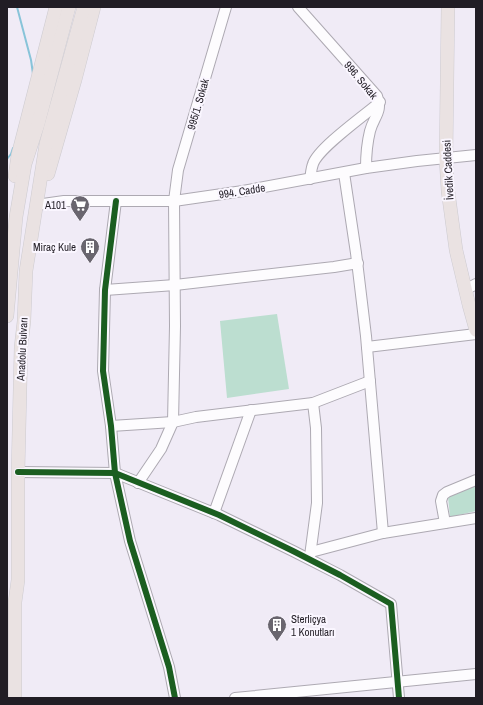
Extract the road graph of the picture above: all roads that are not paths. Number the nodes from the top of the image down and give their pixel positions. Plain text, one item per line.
1 (56, 7) edge
2 (69, 7) edge
3 (84, 7) edge
4 (94, 7) edge
5 (226, 7) edge
6 (298, 7) edge
7 (448, 7) edge
8 (380, 102) junction
9 (476, 155) edge
10 (446, 159) junction
11 (366, 168) junction
12 (344, 173) junction
13 (310, 179) junction
14 (116, 201) junction
15 (174, 201) junction
16 (36, 205) junction
17 (16, 217) junction
18 (358, 263) junction
19 (175, 285) junction
20 (470, 287) edge
21 (105, 290) junction
22 (7, 316) edge
23 (476, 330) edge
24 (476, 334) edge
25 (367, 347) junction
26 (370, 381) junction
27 (313, 403) junction
28 (252, 410) junction
29 (173, 422) junction
30 (111, 426) junction
31 (18, 472) junction
32 (115, 473) junction
33 (476, 480) edge
34 (138, 483) junction
35 (214, 513) junction
36 (476, 518) edge
37 (445, 523) junction
38 (383, 533) junction
39 (310, 556) junction
40 (476, 674) edge
41 (398, 682) junction
42 (15, 698) edge
43 (175, 698) edge
44 (235, 698) edge
45 (399, 698) edge

1 - 17 main road
2 - 17 main road, Anadolu Bulvarı
3 - 16 main road, Anadolu Bulvarı
4 - 16 main road
5 - 15 street, 995/1. Sokak
6 - 8 street, 996. Sokak
7 - 10 main road, İvedik Caddesi
8 - 11 street, 996. Sokak
8 - 13 street
9 - 10 street, 994. Cadde
10 - 11 street, 994. Cadde
10 - 20 main road, İvedik Caddesi
11 - 12 street, 994. Cadde
12 - 13 street, 994. Cadde
12 - 18 street
13 - 15 street, 994. Cadde
14 - 15 street, 994. Cadde
14 - 16 street, 994. Cadde
14 - 21 street
15 - 19 street, 995/1. Sokak
16 - 31 main road, Anadolu Bulvarı
17 - 22 main road, Anadolu Bulvarı
18 - 19 street
18 - 25 street
19 - 21 street
19 - 29 street, 995/1. Sokak
20 - 23 main road, İvedik Caddesi
21 - 30 street
24 - 25 street
25 - 26 street
26 - 27 street
26 - 38 street
27 - 28 street
27 - 39 street
28 - 29 street
28 - 35 street
29 - 30 street
29 - 34 street
30 - 32 street
31 - 32 street
31 - 42 main road, Anadolu Bulvarı
32 - 34 street
32 - 43 street
33 - 37 street
34 - 35 street
35 - 39 street
36 - 37 street
37 - 38 street
38 - 39 street
39 - 41 street
40 - 41 street
41 - 44 street
41 - 45 street

